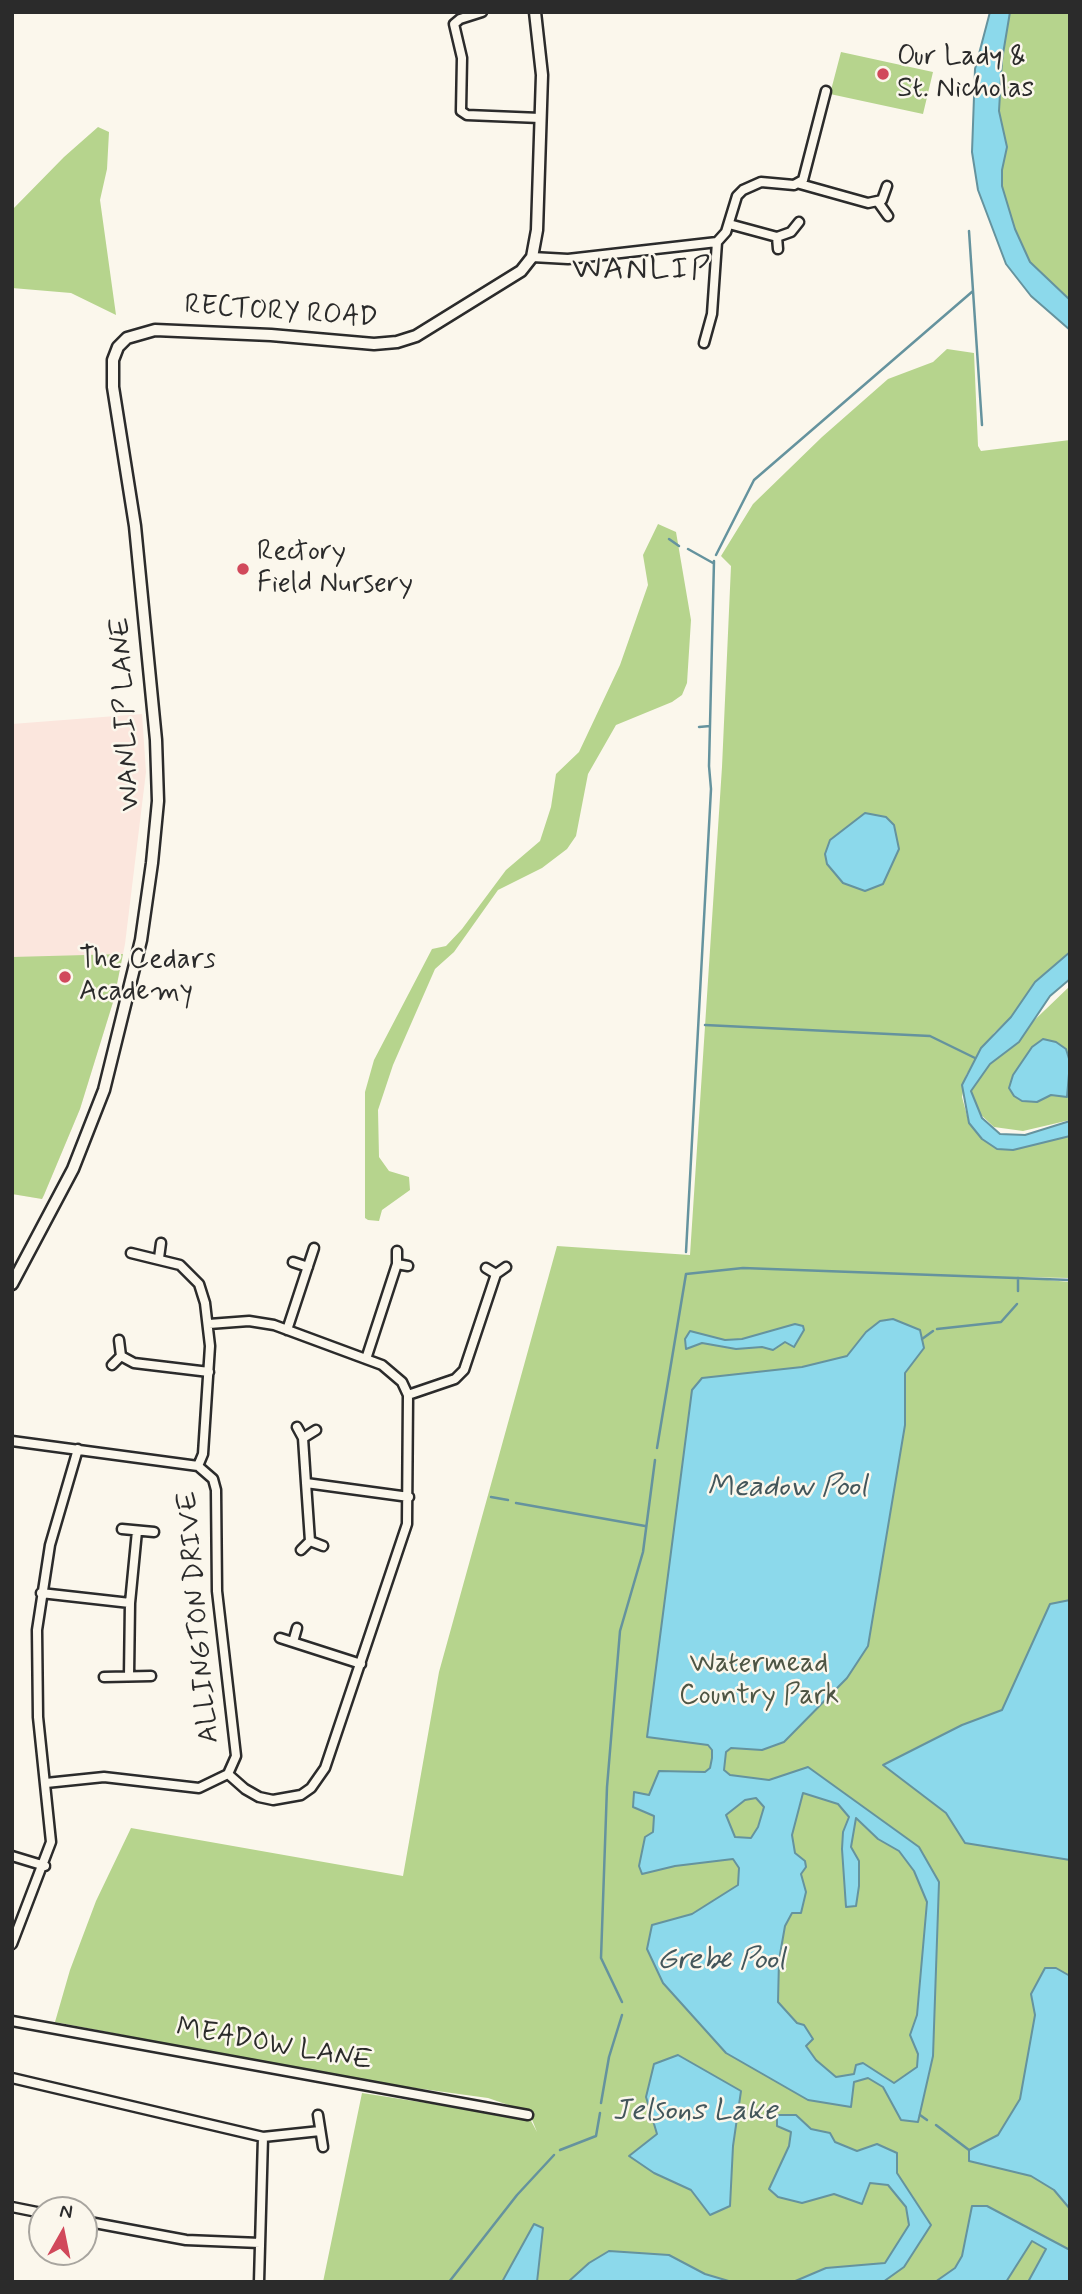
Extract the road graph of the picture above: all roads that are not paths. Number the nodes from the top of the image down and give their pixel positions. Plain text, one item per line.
1 (482, 12) edge
2 (536, 12) edge
3 (827, 92) dead end
4 (540, 118) junction
5 (800, 184) junction
6 (887, 186) dead end
7 (878, 202) junction
8 (888, 216) dead end
9 (799, 222) dead end
10 (729, 224) junction
11 (777, 237) junction
12 (717, 242) junction
13 (778, 249) dead end
14 (532, 257) junction
15 (704, 343) dead end
16 (141, 576) joint
17 (161, 1243) dead end
18 (314, 1248) dead end
19 (397, 1251) dead end
20 (131, 1253) dead end
21 (159, 1258) junction
22 (293, 1262) dead end
23 (397, 1264) junction
24 (408, 1266) dead end
25 (308, 1267) junction
26 (506, 1267) dead end
27 (486, 1268) dead end
28 (496, 1274) junction
29 (12, 1284) edge
30 (209, 1324) junction
31 (287, 1330) junction
32 (119, 1340) dead end
33 (121, 1356) junction
34 (366, 1359) junction
35 (112, 1365) dead end
36 (209, 1372) junction
37 (408, 1395) junction
38 (297, 1427) dead end
39 (316, 1430) dead end
40 (303, 1438) junction
41 (12, 1441) edge
42 (78, 1449) junction
43 (198, 1466) junction
44 (306, 1483) junction
45 (409, 1497) junction
46 (122, 1529) dead end
47 (137, 1531) junction
48 (154, 1532) dead end
49 (310, 1541) junction
50 (323, 1546) dead end
51 (301, 1550) dead end
52 (41, 1593) junction
53 (130, 1603) junction
54 (297, 1628) dead end
55 (280, 1638) dead end
56 (292, 1642) junction
57 (361, 1664) junction
58 (129, 1676) junction
59 (151, 1676) dead end
60 (104, 1677) dead end
61 (228, 1774) junction
62 (46, 1783) junction
63 (12, 1856) edge
64 (45, 1866) junction
65 (12, 1944) edge
66 (12, 2021) edge
67 (12, 2078) edge
68 (318, 2115) dead end
69 (528, 2115) dead end
70 (320, 2131) junction
71 (263, 2137) junction
72 (323, 2147) dead end
73 (98, 2224) edge
74 (260, 2243) junction
75 (259, 2282) edge

1 - 4 street
2 - 4 street
3 - 5 street
4 - 14 street
5 - 7 street
5 - 10 street
6 - 7 street
7 - 8 street
9 - 11 street
10 - 11 street
10 - 12 street
11 - 13 street
12 - 14 street
12 - 15 street
14 - 16 street, RECTORY ROAD
16 - 29 street, WANLIP LANE
17 - 21 street
18 - 25 street
19 - 23 street
20 - 21 street, ALLINGTON DRIVE
21 - 30 street, ALLINGTON DRIVE
22 - 25 street
23 - 24 street
23 - 34 street
25 - 31 street
26 - 28 street
27 - 28 street
28 - 37 street
30 - 31 street
30 - 36 street, ALLINGTON DRIVE
31 - 34 street
32 - 33 street
33 - 35 street
33 - 36 street
34 - 37 street
36 - 43 street, ALLINGTON DRIVE
37 - 45 street
38 - 40 street
39 - 40 street
40 - 44 street
41 - 42 street
42 - 43 street
42 - 52 street
43 - 61 street, ALLINGTON DRIVE
44 - 45 street
44 - 49 street
45 - 57 street
46 - 47 street
47 - 48 street
47 - 53 street
49 - 50 street
49 - 51 street
52 - 53 street
52 - 62 street
53 - 58 street
54 - 56 street
55 - 56 street
56 - 57 street
57 - 61 street
58 - 59 street
58 - 60 street
61 - 62 street, ALLINGTON DRIVE
62 - 64 street
63 - 64 street
64 - 65 street
66 - 69 street, MEADOW LANE
67 - 71 street
68 - 70 street
70 - 71 street
70 - 72 street
71 - 74 street
73 - 74 street
74 - 75 street

